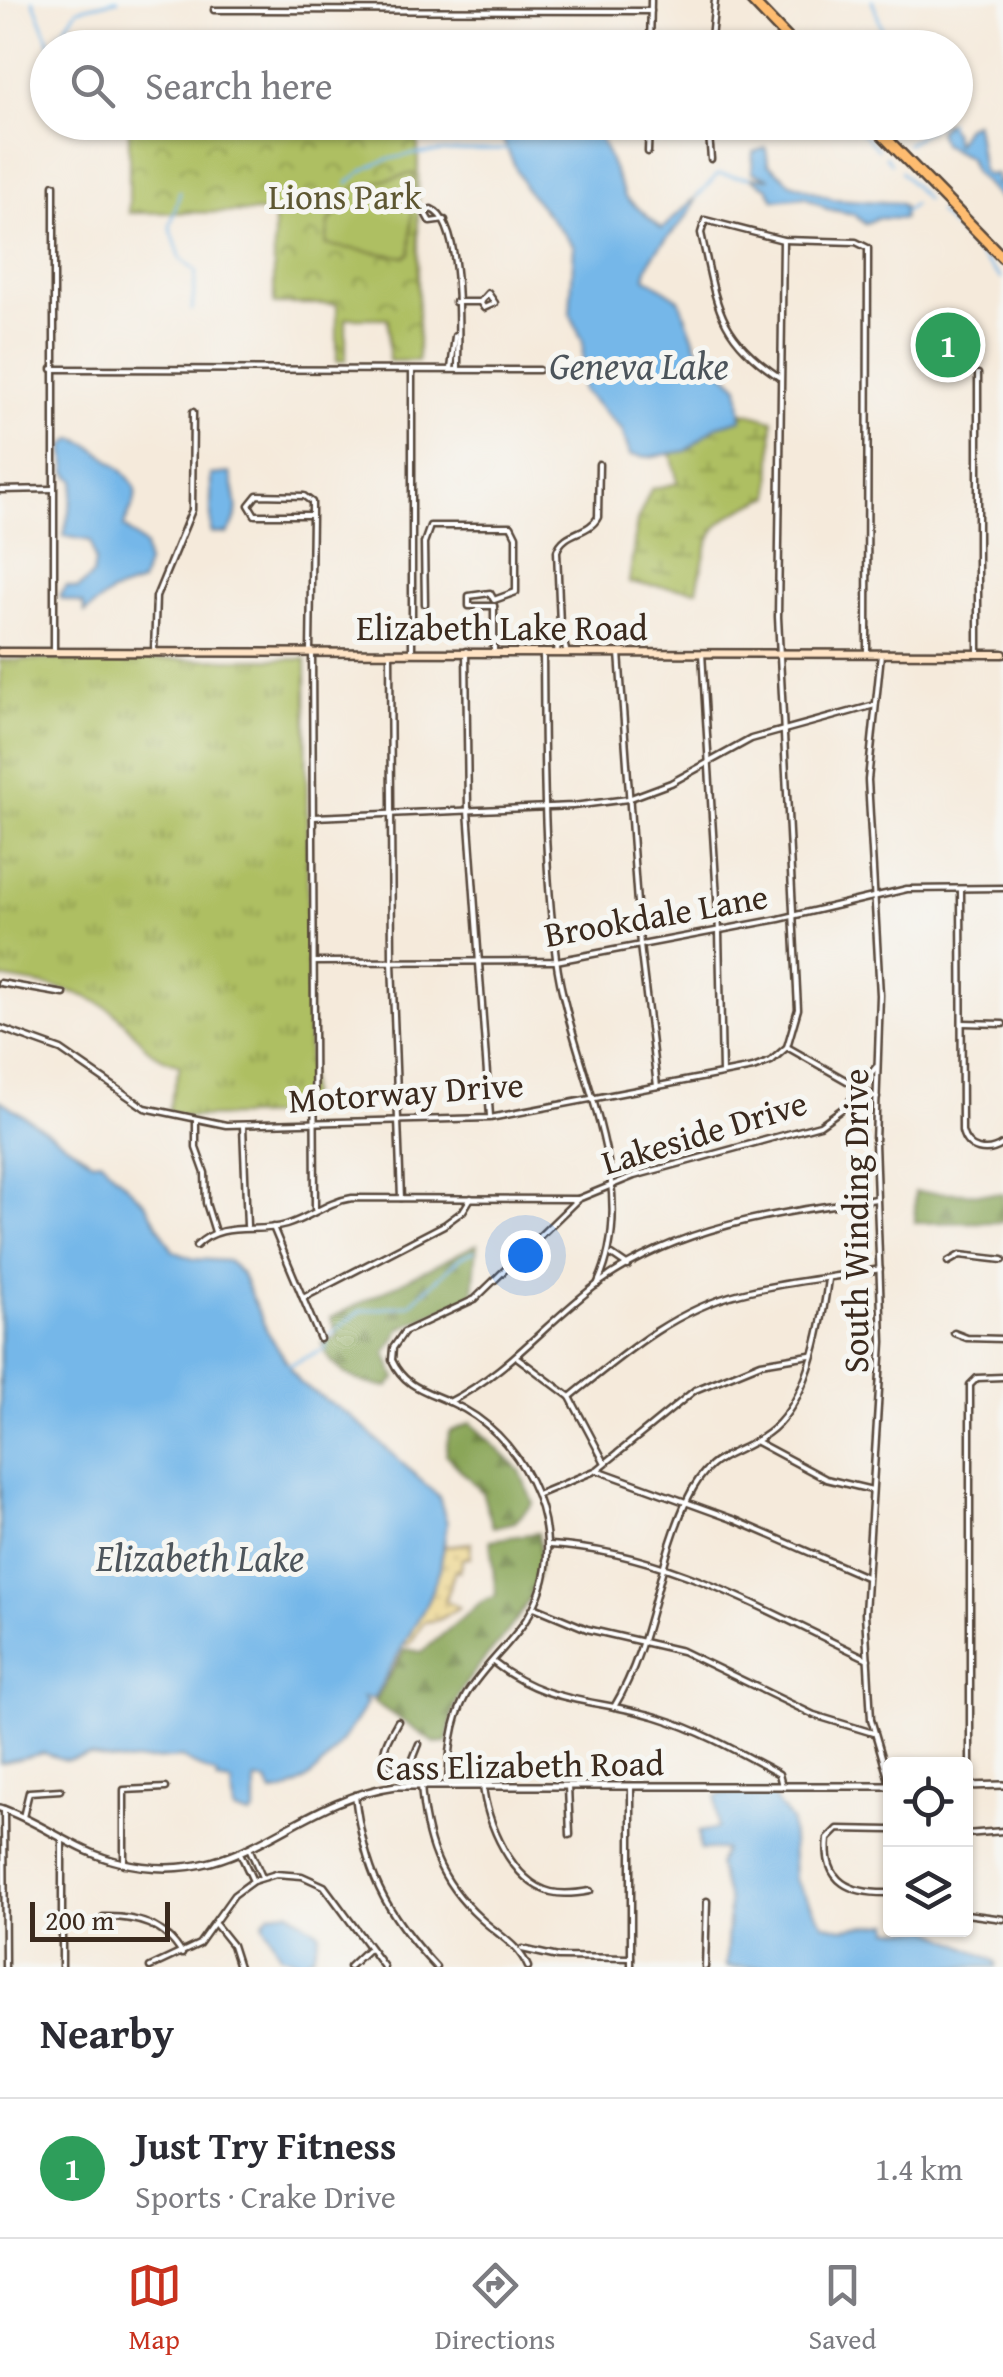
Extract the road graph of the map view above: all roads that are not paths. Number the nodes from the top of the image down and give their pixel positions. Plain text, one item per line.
1 (310, 0) edge
2 (416, 0) edge
3 (556, 0) edge
4 (651, 0) edge
5 (716, 0) edge
6 (750, 0) edge
7 (214, 10) dead end
8 (310, 10) junction
9 (416, 10) junction
10 (556, 10) junction
11 (651, 11) junction
12 (650, 30) edge
13 (712, 30) edge
14 (779, 30) edge
15 (648, 140) edge
16 (709, 140) edge
17 (888, 140) edge
18 (648, 152) dead end
19 (711, 159) dead end
20 (54, 185) dead end
21 (444, 220) dead end
22 (782, 240) junction
23 (1003, 258) edge
24 (455, 302) junction
25 (480, 302) dead end
26 (52, 369) junction
27 (412, 369) junction
28 (454, 369) junction
29 (539, 370) dead end
30 (978, 374) dead end
31 (779, 377) junction
32 (193, 412) dead end
33 (600, 464) dead end
34 (53, 489) junction
35 (0, 490) edge
36 (312, 515) junction
37 (494, 603) junction
38 (425, 604) dead end
39 (0, 652) edge
40 (54, 652) junction
41 (154, 652) junction
42 (311, 652) junction
43 (390, 652) junction
44 (412, 652) junction
45 (466, 652) junction
46 (494, 652) junction
47 (543, 652) junction
48 (561, 652) junction
49 (619, 653) junction
50 (702, 654) junction
51 (779, 654) junction
52 (866, 654) junction
53 (881, 654) junction
54 (978, 654) junction
55 (1003, 654) edge
56 (875, 705) junction
57 (782, 728) junction
58 (706, 763) junction
59 (630, 798) junction
60 (545, 807) junction
61 (468, 810) junction
62 (390, 814) junction
63 (314, 817) junction
64 (961, 888) junction
65 (1003, 888) edge
66 (874, 896) junction
67 (792, 916) junction
68 (719, 931) junction
69 (640, 946) junction
70 (556, 961) junction
71 (314, 962) junction
72 (392, 962) junction
73 (478, 962) junction
74 (0, 983) edge
75 (64, 994) dead end
76 (961, 1023) junction
77 (1003, 1024) edge
78 (0, 1028) edge
79 (787, 1047) junction
80 (878, 1063) junction
81 (722, 1074) junction
82 (656, 1087) junction
83 (860, 1090) junction
84 (876, 1098) junction
85 (591, 1099) junction
86 (490, 1118) junction
87 (400, 1120) junction
88 (196, 1121) junction
89 (314, 1125) junction
90 (243, 1126) junction
91 (1003, 1144) edge
92 (612, 1186) junction
93 (401, 1198) junction
94 (471, 1198) junction
95 (578, 1199) junction
96 (876, 1199) junction
97 (315, 1209) junction
98 (273, 1227) junction
99 (247, 1228) junction
100 (215, 1232) junction
101 (196, 1246) dead end
102 (612, 1254) junction
103 (1003, 1260) edge
104 (948, 1262) dead end
105 (628, 1266) junction
106 (880, 1269) junction
107 (828, 1280) junction
108 (597, 1285) junction
109 (303, 1298) junction
110 (954, 1333) dead end
111 (320, 1339) dead end
112 (1003, 1339) edge
113 (810, 1355) junction
114 (518, 1358) junction
115 (1003, 1377) edge
116 (570, 1397) junction
117 (449, 1402) junction
118 (755, 1441) junction
119 (606, 1463) junction
120 (597, 1470) junction
121 (872, 1490) junction
122 (537, 1494) junction
123 (686, 1501) junction
124 (548, 1545) junction
125 (664, 1568) junction
126 (866, 1577) junction
127 (534, 1607) junction
128 (643, 1642) junction
129 (868, 1659) junction
130 (493, 1662) junction
131 (614, 1707) junction
132 (398, 1721) dead end
133 (873, 1733) junction
134 (419, 1744) dead end
135 (968, 1757) edge
136 (883, 1764) edge
137 (407, 1774) junction
138 (421, 1785) junction
139 (448, 1785) junction
140 (483, 1785) junction
141 (409, 1786) junction
142 (568, 1786) junction
143 (630, 1786) junction
144 (782, 1786) junction
145 (883, 1786) edge
146 (973, 1786) edge
147 (1003, 1786) edge
148 (166, 1788) dead end
149 (61, 1790) dead end
150 (355, 1795) junction
151 (2, 1809) edge
152 (23, 1817) junction
153 (883, 1830) edge
154 (1003, 1832) edge
155 (973, 1834) edge
156 (570, 1835) dead end
157 (62, 1838) junction
158 (250, 1850) junction
159 (241, 1854) junction
160 (124, 1864) junction
161 (262, 1877) junction
162 (253, 1881) junction
163 (590, 1891) dead end
164 (883, 1891) edge
165 (707, 1901) dead end
166 (973, 1915) edge
167 (103, 1917) dead end
168 (1003, 1919) edge
169 (216, 1925) junction
170 (519, 1948) junction
171 (368, 1949) junction
172 (182, 1954) junction
173 (631, 1958) junction
174 (5, 1967) edge
175 (62, 1967) edge
176 (150, 1967) edge
177 (239, 1967) edge
178 (348, 1967) edge
179 (384, 1967) edge
180 (436, 1967) edge
181 (528, 1967) edge
182 (631, 1967) edge
183 (706, 1967) edge

1 - 8 street
2 - 9 street
3 - 10 street
4 - 11 street
5 - 13 street
6 - 14 highway
7 - 8 street
8 - 9 street
9 - 10 street
10 - 11 street
11 - 12 street
15 - 18 street
16 - 19 street
17 - 23 highway
20 - 26 street
21 - 24 street
22 - 31 street
22 - 31 street
22 - 52 street
24 - 25 street
24 - 28 street
26 - 27 street
26 - 34 street
27 - 28 street
27 - 44 street
28 - 29 street
30 - 54 street
31 - 51 street
32 - 41 street
33 - 48 street
34 - 35 street
34 - 40 street
36 - 36 street
36 - 42 street
37 - 37 street
37 - 38 street
37 - 46 street
39 - 40 main road, Elizabeth Lake Road
40 - 41 main road, Elizabeth Lake Road
41 - 42 main road, Elizabeth Lake Road
42 - 43 main road, Elizabeth Lake Road
42 - 63 street
43 - 44 main road, Elizabeth Lake Road
43 - 62 street
44 - 45 main road, Elizabeth Lake Road
45 - 46 main road, Elizabeth Lake Road
45 - 61 street
46 - 47 main road, Elizabeth Lake Road
47 - 48 main road, Elizabeth Lake Road
47 - 60 street
48 - 49 main road, Elizabeth Lake Road
49 - 50 main road, Elizabeth Lake Road
49 - 59 street
50 - 51 main road, Elizabeth Lake Road
50 - 58 street
51 - 52 main road, Elizabeth Lake Road
51 - 57 street
52 - 53 main road, Elizabeth Lake Road
53 - 54 main road, Elizabeth Lake Road
53 - 56 street, South Winding Drive
54 - 55 main road, Elizabeth Lake Road
56 - 57 street
56 - 66 street, South Winding Drive
57 - 58 street
57 - 67 street
58 - 59 street
58 - 68 street
59 - 60 street
59 - 69 street
60 - 61 street
60 - 70 street
61 - 62 street
61 - 73 street
62 - 63 street
62 - 72 street
63 - 71 street
64 - 65 street, Brookdale Lane
64 - 66 street, Brookdale Lane
64 - 76 street
66 - 67 street, Brookdale Lane
66 - 80 street, South Winding Drive
67 - 68 street, Brookdale Lane
67 - 79 street
68 - 69 street, Brookdale Lane
68 - 81 street
69 - 70 street, Brookdale Lane
69 - 82 street
70 - 73 street, Brookdale Lane
70 - 85 street
71 - 72 street, Brookdale Lane
71 - 89 street
72 - 73 street, Brookdale Lane
72 - 87 street
73 - 86 street
74 - 75 street
76 - 77 street
76 - 91 street
78 - 88 street, Motorway Drive
79 - 81 street, Motorway Drive
79 - 83 street
80 - 83 street, Lakeside Drive
80 - 84 street, South Winding Drive
81 - 82 street, Motorway Drive
82 - 85 street, Motorway Drive
83 - 84 street
83 - 92 street, Lakeside Drive
84 - 96 street, South Winding Drive
85 - 86 street, Motorway Drive
85 - 92 street
86 - 87 street, Motorway Drive
87 - 89 street, Motorway Drive
87 - 93 street
88 - 90 street, Motorway Drive
88 - 100 street
89 - 90 street, Motorway Drive
89 - 97 street
90 - 99 street
92 - 95 street, Lakeside Drive
92 - 102 street
93 - 94 street
93 - 97 street
94 - 95 street
94 - 109 street
95 - 117 street, Lakeside Drive
96 - 105 street
96 - 106 street, South Winding Drive
97 - 98 street
98 - 99 street
98 - 109 street
99 - 100 street
100 - 101 street
102 - 105 street
102 - 108 street
103 - 104 street
105 - 108 street
106 - 107 street
106 - 121 street, South Winding Drive
107 - 113 street
107 - 116 street
108 - 114 street
109 - 111 street
110 - 112 street
113 - 118 street
113 - 119 street
114 - 116 street
114 - 117 street
115 - 135 street
116 - 119 street
117 - 122 street, Lakeside Drive
118 - 121 street
118 - 123 street
119 - 120 street
120 - 122 street
120 - 123 street
121 - 126 street, South Winding Drive
122 - 124 street, Lakeside Drive
123 - 125 street
123 - 126 street
124 - 125 street
124 - 127 street, Lakeside Drive
125 - 128 street
125 - 129 street
126 - 129 street, South Winding Drive
127 - 128 street
127 - 130 street, Lakeside Drive
128 - 131 street
128 - 133 street
129 - 133 street, South Winding Drive
130 - 131 street
130 - 139 street, Lakeside Drive
131 - 144 street
132 - 137 street
133 - 136 street, South Winding Drive
134 - 137 street
137 - 141 street
138 - 139 street, Cass Elizabeth Road
138 - 141 street, Cass Elizabeth Road
138 - 170 street
139 - 140 street, Cass Elizabeth Road
140 - 142 street, Cass Elizabeth Road
140 - 163 street
141 - 150 street, Cass Elizabeth Road
142 - 143 street, Cass Elizabeth Road
142 - 156 street
143 - 144 street, Cass Elizabeth Road
143 - 173 street
144 - 145 street, Cass Elizabeth Road
146 - 147 street
148 - 160 street
149 - 152 street
150 - 158 street, Cass Elizabeth Road
150 - 180 street
151 - 152 street, Cass Elizabeth Road
151 - 174 street
152 - 157 street, Cass Elizabeth Road
153 - 164 street
154 - 155 street
157 - 160 street, Cass Elizabeth Road
157 - 175 street
158 - 159 street, Cass Elizabeth Road
158 - 161 street
159 - 160 street, Cass Elizabeth Road
159 - 162 street
161 - 162 street
161 - 171 street
162 - 169 street
165 - 183 street
166 - 168 street
167 - 172 street
169 - 172 street
169 - 177 street
170 - 173 street
170 - 181 street
171 - 178 street
171 - 179 street
172 - 176 street
173 - 182 street

